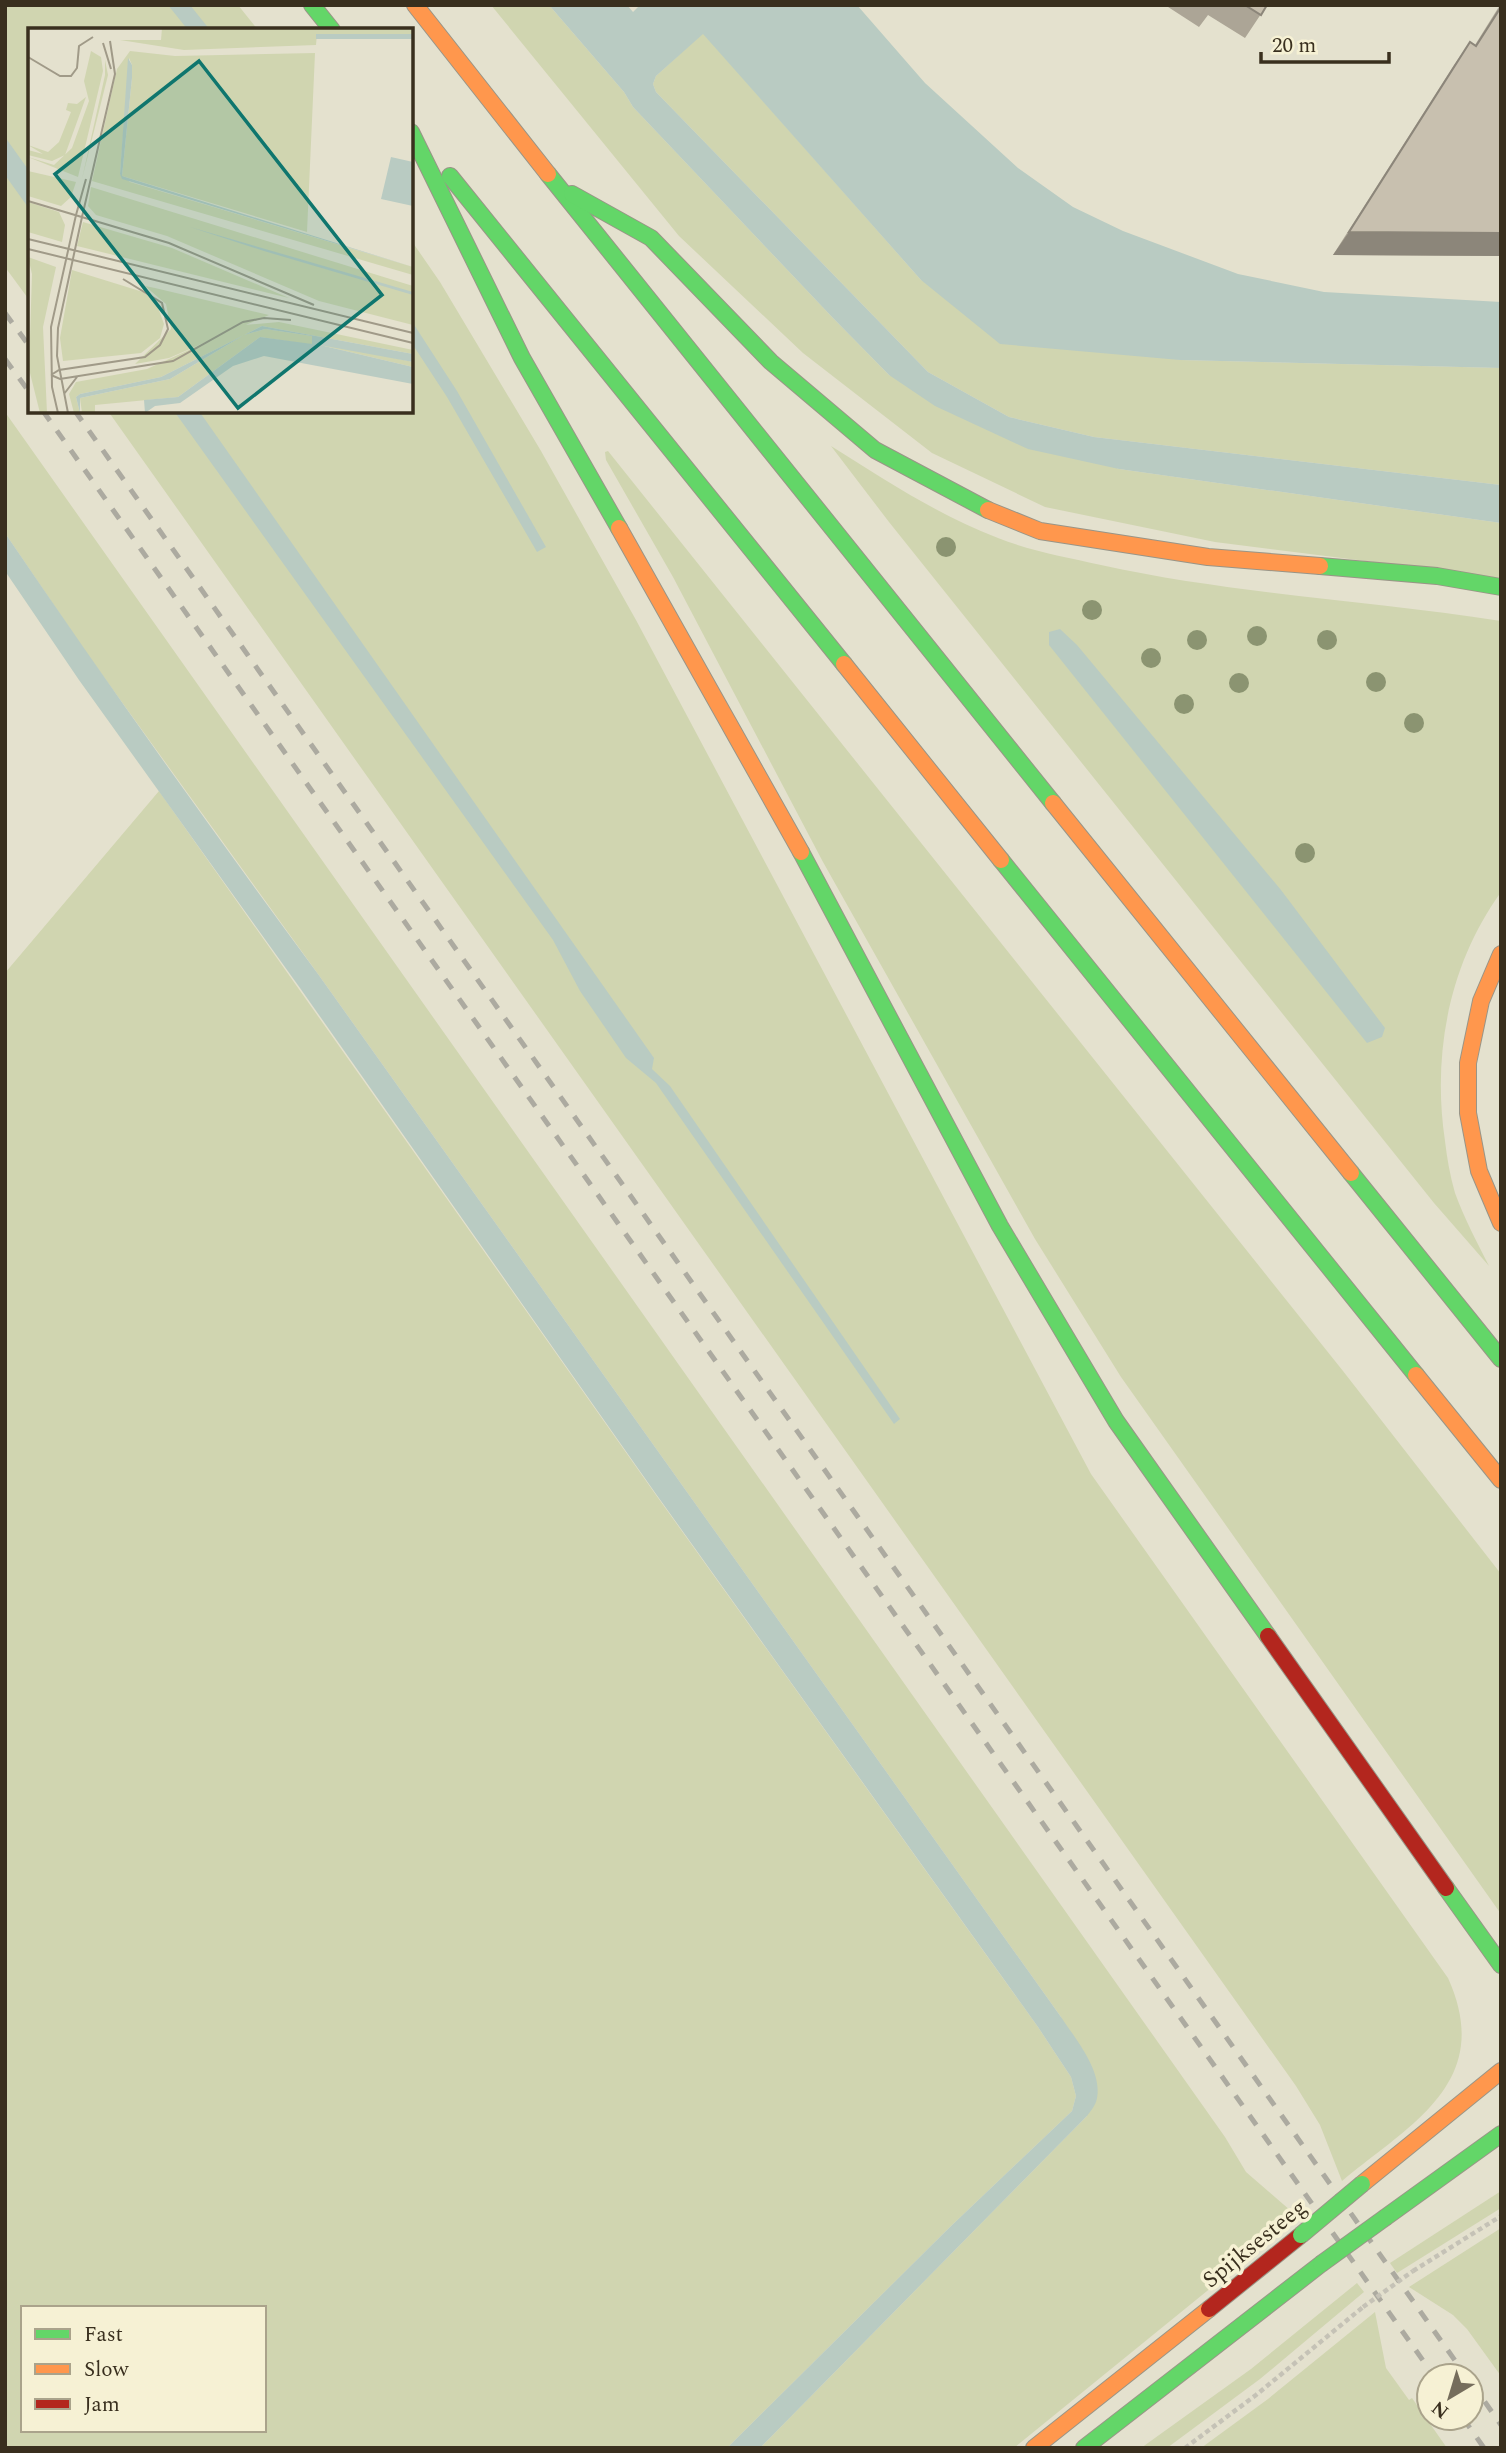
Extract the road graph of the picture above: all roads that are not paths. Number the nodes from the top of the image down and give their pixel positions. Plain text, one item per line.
1 (313, 5) edge
2 (415, 5) edge
3 (330, 28) edge
4 (413, 132) edge
5 (413, 134) edge
6 (556, 186) junction
7 (1501, 587) edge
8 (1501, 954) edge
9 (1501, 1223) edge
10 (1501, 1359) edge
11 (1501, 1480) edge
12 (1501, 1965) edge
13 (1501, 2071) edge
14 (1501, 2134) edge
15 (1034, 2448) edge
16 (1084, 2448) edge

1 - 3 main road
2 - 6 main road
4 - 11 main road
5 - 12 main road
6 - 7 main road
6 - 10 main road
8 - 9 main road
13 - 15 main road, Spijksesteeg, bridge
14 - 16 main road, bridge

